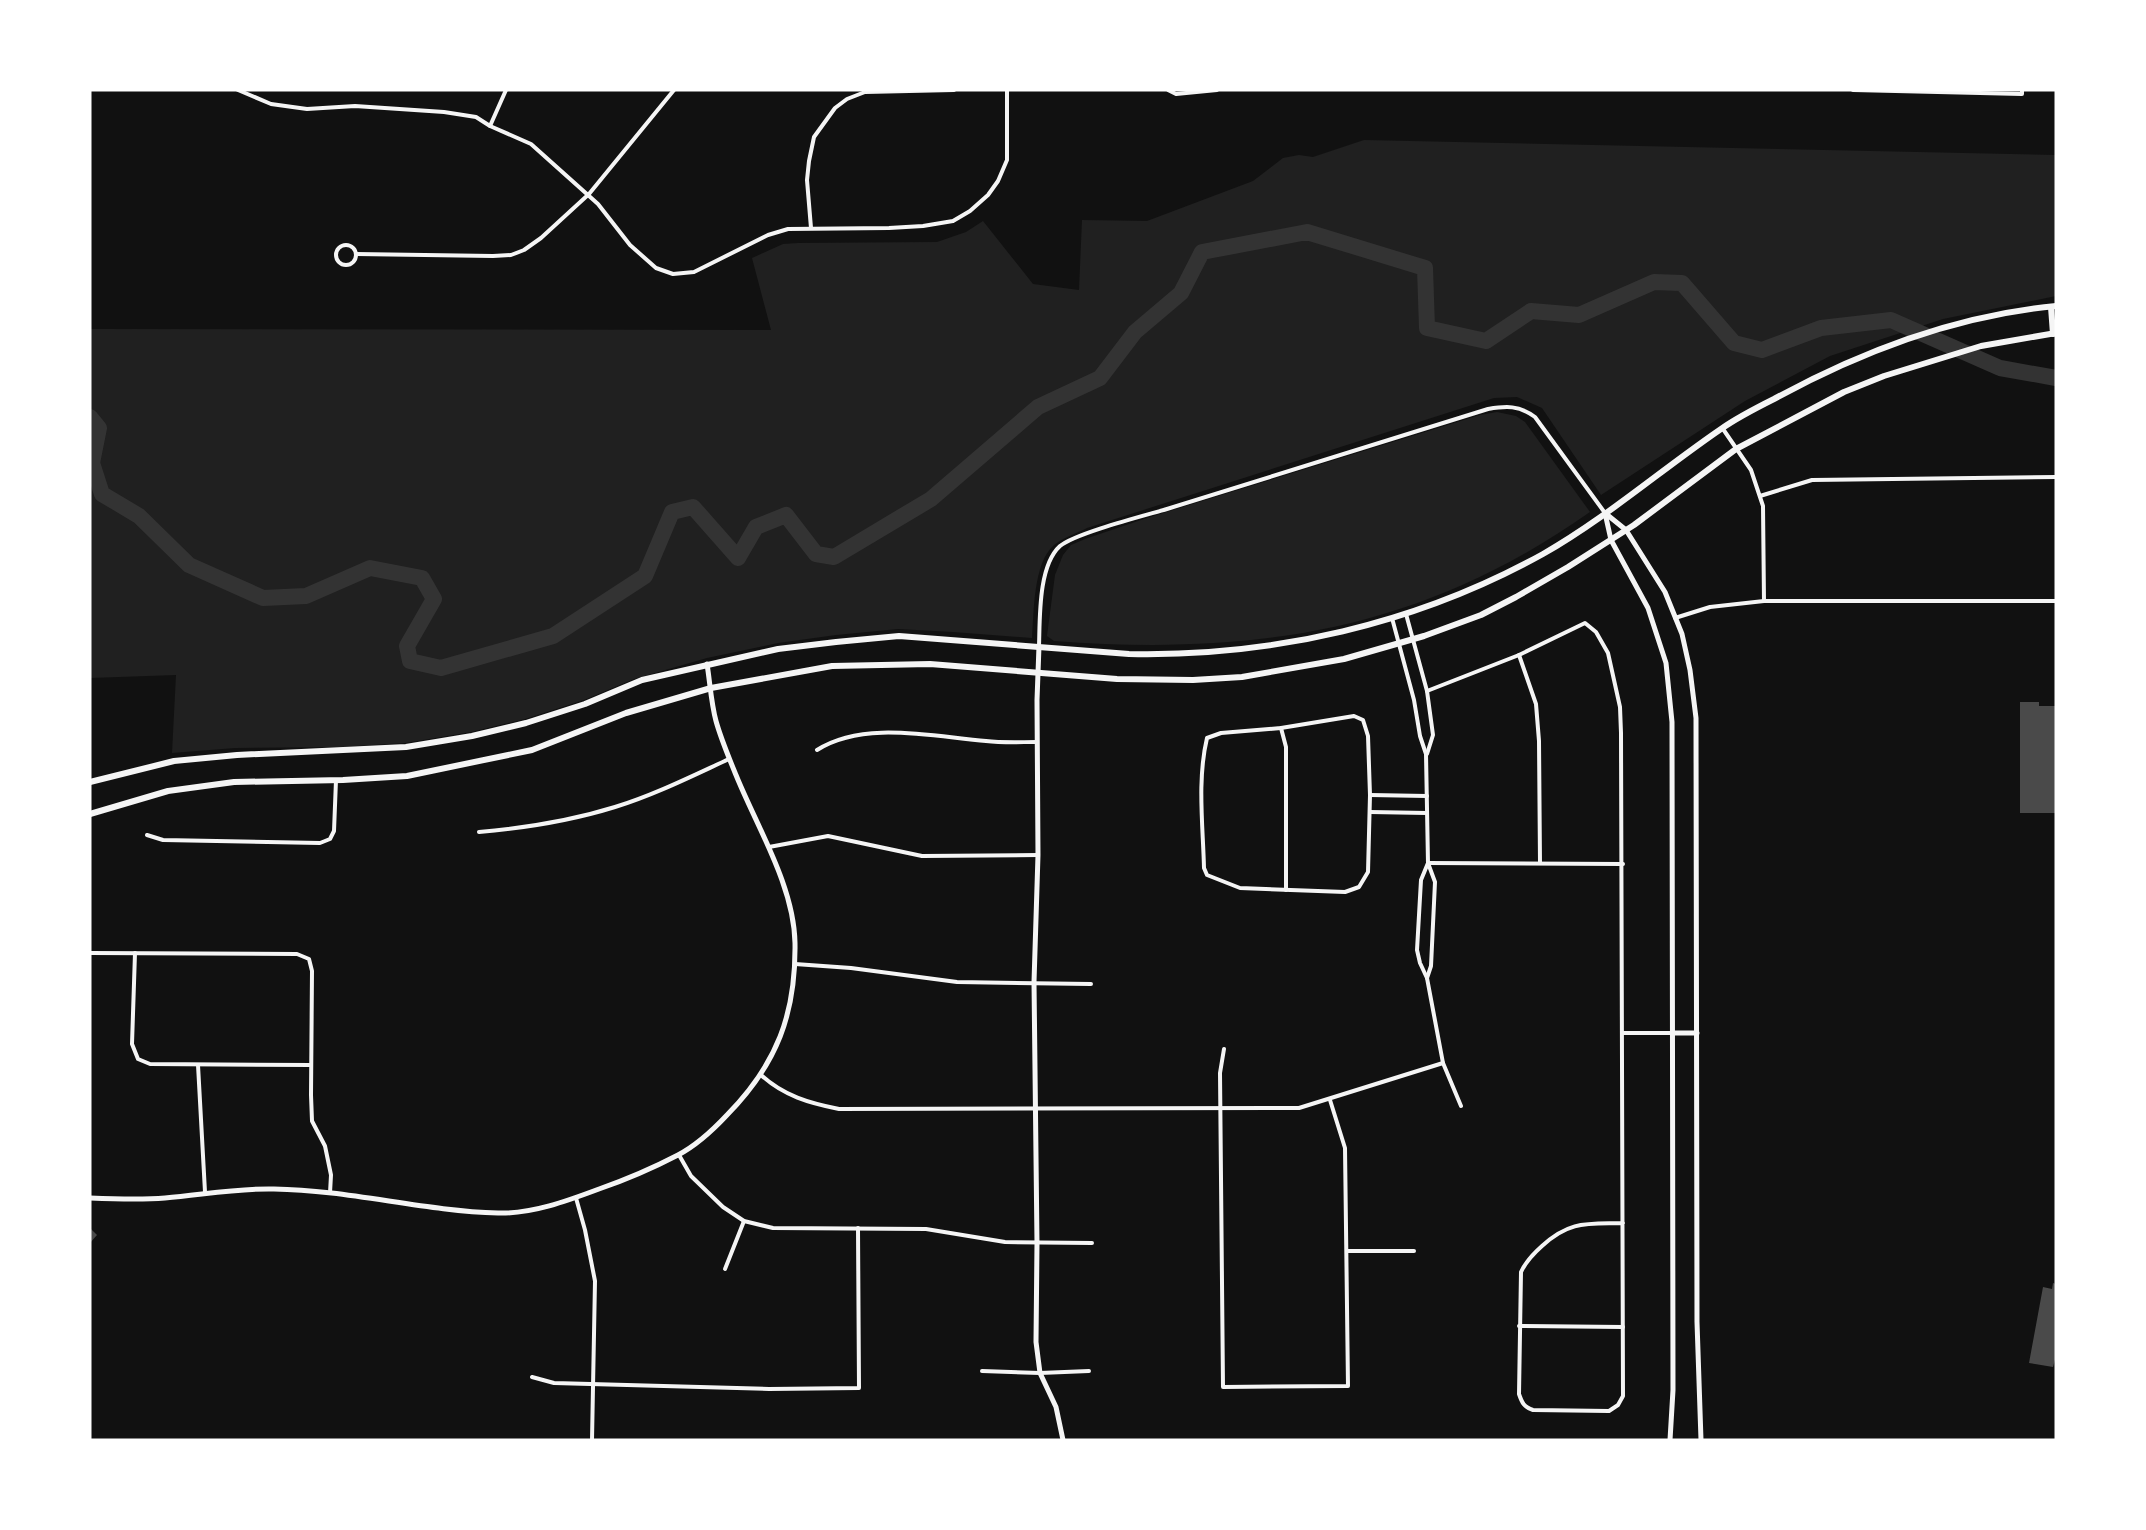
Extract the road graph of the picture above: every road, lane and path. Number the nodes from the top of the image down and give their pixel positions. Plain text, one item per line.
1 (238, 90) edge
2 (506, 90) edge
3 (674, 90) edge
4 (954, 90) edge
5 (1007, 90) edge
6 (1168, 90) edge
7 (1217, 90) edge
8 (1853, 90) edge
9 (2022, 90) edge
10 (490, 126) junction
11 (589, 194) junction
12 (811, 228) junction
13 (356, 254) junction
14 (2053, 306) edge
15 (2055, 333) edge
16 (1722, 428) junction
17 (1736, 450) junction
18 (2056, 477) edge
19 (1760, 496) junction
20 (1605, 513) junction
21 (1626, 530) junction
22 (1611, 540) junction
23 (1764, 601) junction
24 (2056, 601) edge
25 (1406, 614) junction
26 (1392, 618) junction
27 (1675, 618) junction
28 (1413, 640) junction
29 (1399, 644) junction
30 (1040, 646) junction
31 (1519, 655) junction
32 (707, 664) junction
33 (1038, 672) junction
34 (711, 688) junction
35 (1427, 691) junction
36 (1281, 728) junction
37 (1037, 742) junction
38 (817, 750) dead end
39 (1426, 754) junction
40 (730, 758) junction
41 (336, 780) junction
42 (90, 782) edge
43 (1370, 795) junction
44 (1427, 796) junction
45 (1370, 812) junction
46 (1427, 813) junction
47 (90, 814) edge
48 (479, 832) dead end
49 (147, 835) dead end
50 (768, 848) junction
51 (1038, 855) junction
52 (1428, 863) junction
53 (1540, 863) junction
54 (1623, 864) junction
55 (1286, 890) junction
56 (90, 952) edge
57 (135, 953) junction
58 (795, 964) junction
59 (1427, 978) junction
60 (1034, 982) junction
61 (1091, 984) dead end
62 (1623, 1033) junction
63 (1673, 1033) junction
64 (1697, 1033) junction
65 (1224, 1049) dead end
66 (1443, 1063) junction
67 (198, 1065) junction
68 (311, 1065) junction
69 (761, 1075) junction
70 (1330, 1100) junction
71 (1461, 1106) dead end
72 (1036, 1109) junction
73 (1221, 1110) junction
74 (679, 1155) junction
75 (205, 1192) junction
76 (330, 1193) junction
77 (575, 1197) junction
78 (90, 1198) edge
79 (744, 1221) junction
80 (1623, 1223) junction
81 (858, 1228) junction
82 (1037, 1243) junction
83 (1092, 1243) dead end
84 (1347, 1251) junction
85 (1414, 1251) dead end
86 (725, 1269) dead end
87 (1519, 1326) junction
88 (1623, 1327) junction
89 (982, 1371) dead end
90 (1089, 1371) dead end
91 (1040, 1373) junction
92 (532, 1377) dead end
93 (592, 1384) junction
94 (592, 1440) edge
95 (1062, 1440) edge
96 (1670, 1440) edge
97 (1701, 1440) edge

1 - 10 street
2 - 10 street
3 - 11 street
4 - 12 street
5 - 12 street
6 - 7 street
8 - 9 street
10 - 11 street
11 - 12 street
11 - 13 street
13 - 13 street
14 - 15 main road
14 - 16 main road
15 - 17 main road
16 - 17 street
16 - 20 main road
17 - 19 street
17 - 21 main road
18 - 19 street
19 - 23 street
20 - 21 street
20 - 22 street
20 - 25 main road
20 - 30 street
21 - 22 main road
21 - 27 street
22 - 28 main road
22 - 63 street
23 - 24 street
23 - 27 street
25 - 26 main road
25 - 28 street
26 - 29 street
26 - 30 main road
27 - 64 street
28 - 29 main road
28 - 35 street
29 - 33 main road
29 - 39 street
30 - 32 main road
30 - 33 street
31 - 35 street
31 - 53 street
31 - 54 street
32 - 34 street
32 - 42 main road
33 - 34 main road
33 - 37 street
34 - 40 street
34 - 41 main road
35 - 39 street
36 - 43 street
36 - 55 street
36 - 55 street
37 - 38 street
37 - 51 street
39 - 44 street
40 - 48 street
40 - 50 street
41 - 47 main road
41 - 49 street
43 - 44 street
43 - 45 street
44 - 46 street
45 - 46 street
45 - 55 street
46 - 52 street
50 - 51 street
50 - 58 street
51 - 60 street
52 - 53 street
52 - 59 street
52 - 59 street
53 - 54 street
54 - 62 street
56 - 57 street
57 - 67 street
57 - 68 street
58 - 60 street
58 - 69 street
59 - 66 street
60 - 61 street
60 - 72 street
62 - 63 street
62 - 80 street
63 - 64 street
63 - 96 street
64 - 97 street
65 - 73 street
66 - 70 street
66 - 71 street
67 - 68 street
67 - 75 street
68 - 76 street
69 - 72 street
69 - 74 street
70 - 73 street
70 - 84 street
72 - 73 street
72 - 82 street
73 - 84 street
74 - 77 street
74 - 79 street
75 - 76 street
75 - 78 street
76 - 77 street
77 - 93 street
79 - 81 street
79 - 86 street
80 - 87 street
80 - 88 street
81 - 82 street
81 - 93 street
82 - 83 street
82 - 91 street
84 - 85 street
87 - 88 street
87 - 88 street
89 - 91 street
90 - 91 street
91 - 95 street
92 - 93 street
93 - 94 street

